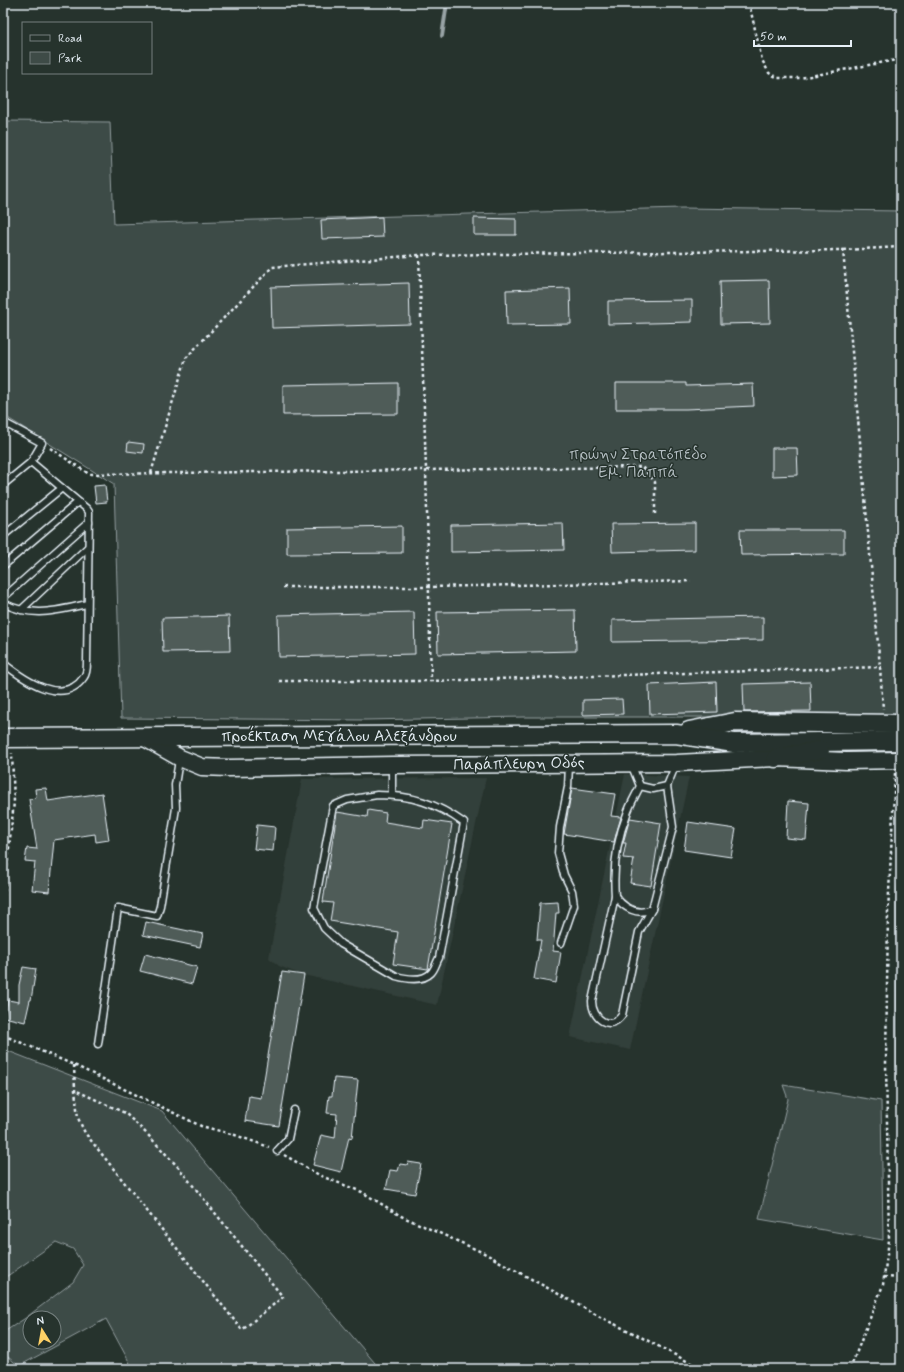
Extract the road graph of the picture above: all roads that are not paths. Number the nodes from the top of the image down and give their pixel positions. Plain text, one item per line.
1 (3, 422) edge
2 (31, 462) junction
3 (3, 485) edge
4 (62, 488) junction
5 (78, 502) junction
6 (89, 522) junction
7 (3, 536) edge
8 (88, 547) junction
9 (3, 566) edge
10 (3, 598) edge
11 (3, 603) edge
12 (87, 604) junction
13 (22, 610) junction
14 (3, 663) edge
15 (893, 724) edge
16 (6, 734) edge
17 (676, 734) junction
18 (143, 737) junction
19 (872, 741) junction
20 (901, 741) edge
21 (180, 758) junction
22 (776, 758) junction
23 (898, 760) edge
24 (631, 762) junction
25 (677, 763) junction
26 (569, 764) junction
27 (392, 765) junction
28 (640, 786) junction
29 (667, 786) junction
30 (392, 795) junction
31 (615, 896) junction
32 (652, 909) junction
33 (561, 943) dead end
34 (98, 1044) dead end
35 (294, 1110) dead end
36 (277, 1151) road end

1 - 2 lane
2 - 3 lane
2 - 4 lane
4 - 5 lane
4 - 7 lane
5 - 6 lane
5 - 9 lane
6 - 8 lane
6 - 10 lane
8 - 12 lane
8 - 13 lane
11 - 13 lane
12 - 13 lane
12 - 14 lane
15 - 17 main road, προέκταση Μεγάλου Αλεξάνδρου
16 - 18 main road, προέκταση Μεγάλου Αλεξάνδρου
17 - 18 main road, προέκταση Μεγάλου Αλεξάνδρου
17 - 19 main road, προέκταση Μεγάλου Αλεξάνδρου
18 - 21 street, Παράπλευρη Οδός
19 - 20 main road, προέκταση Μεγάλου Αλεξάνδρου
19 - 22 main road
21 - 27 street, Παράπλευρη Οδός
21 - 34 lane
22 - 23 street, Παράπλευρη Οδός
22 - 25 street, Παράπλευρη Οδός
24 - 25 street, Παράπλευρη Οδός
24 - 26 street, Παράπλευρη Οδός
24 - 28 lane
25 - 29 lane
26 - 27 street, Παράπλευρη Οδός
26 - 33 lane
27 - 30 lane
28 - 29 lane
28 - 31 lane
29 - 32 lane
30 - 30 lane
31 - 32 lane
31 - 32 lane
35 - 36 lane

